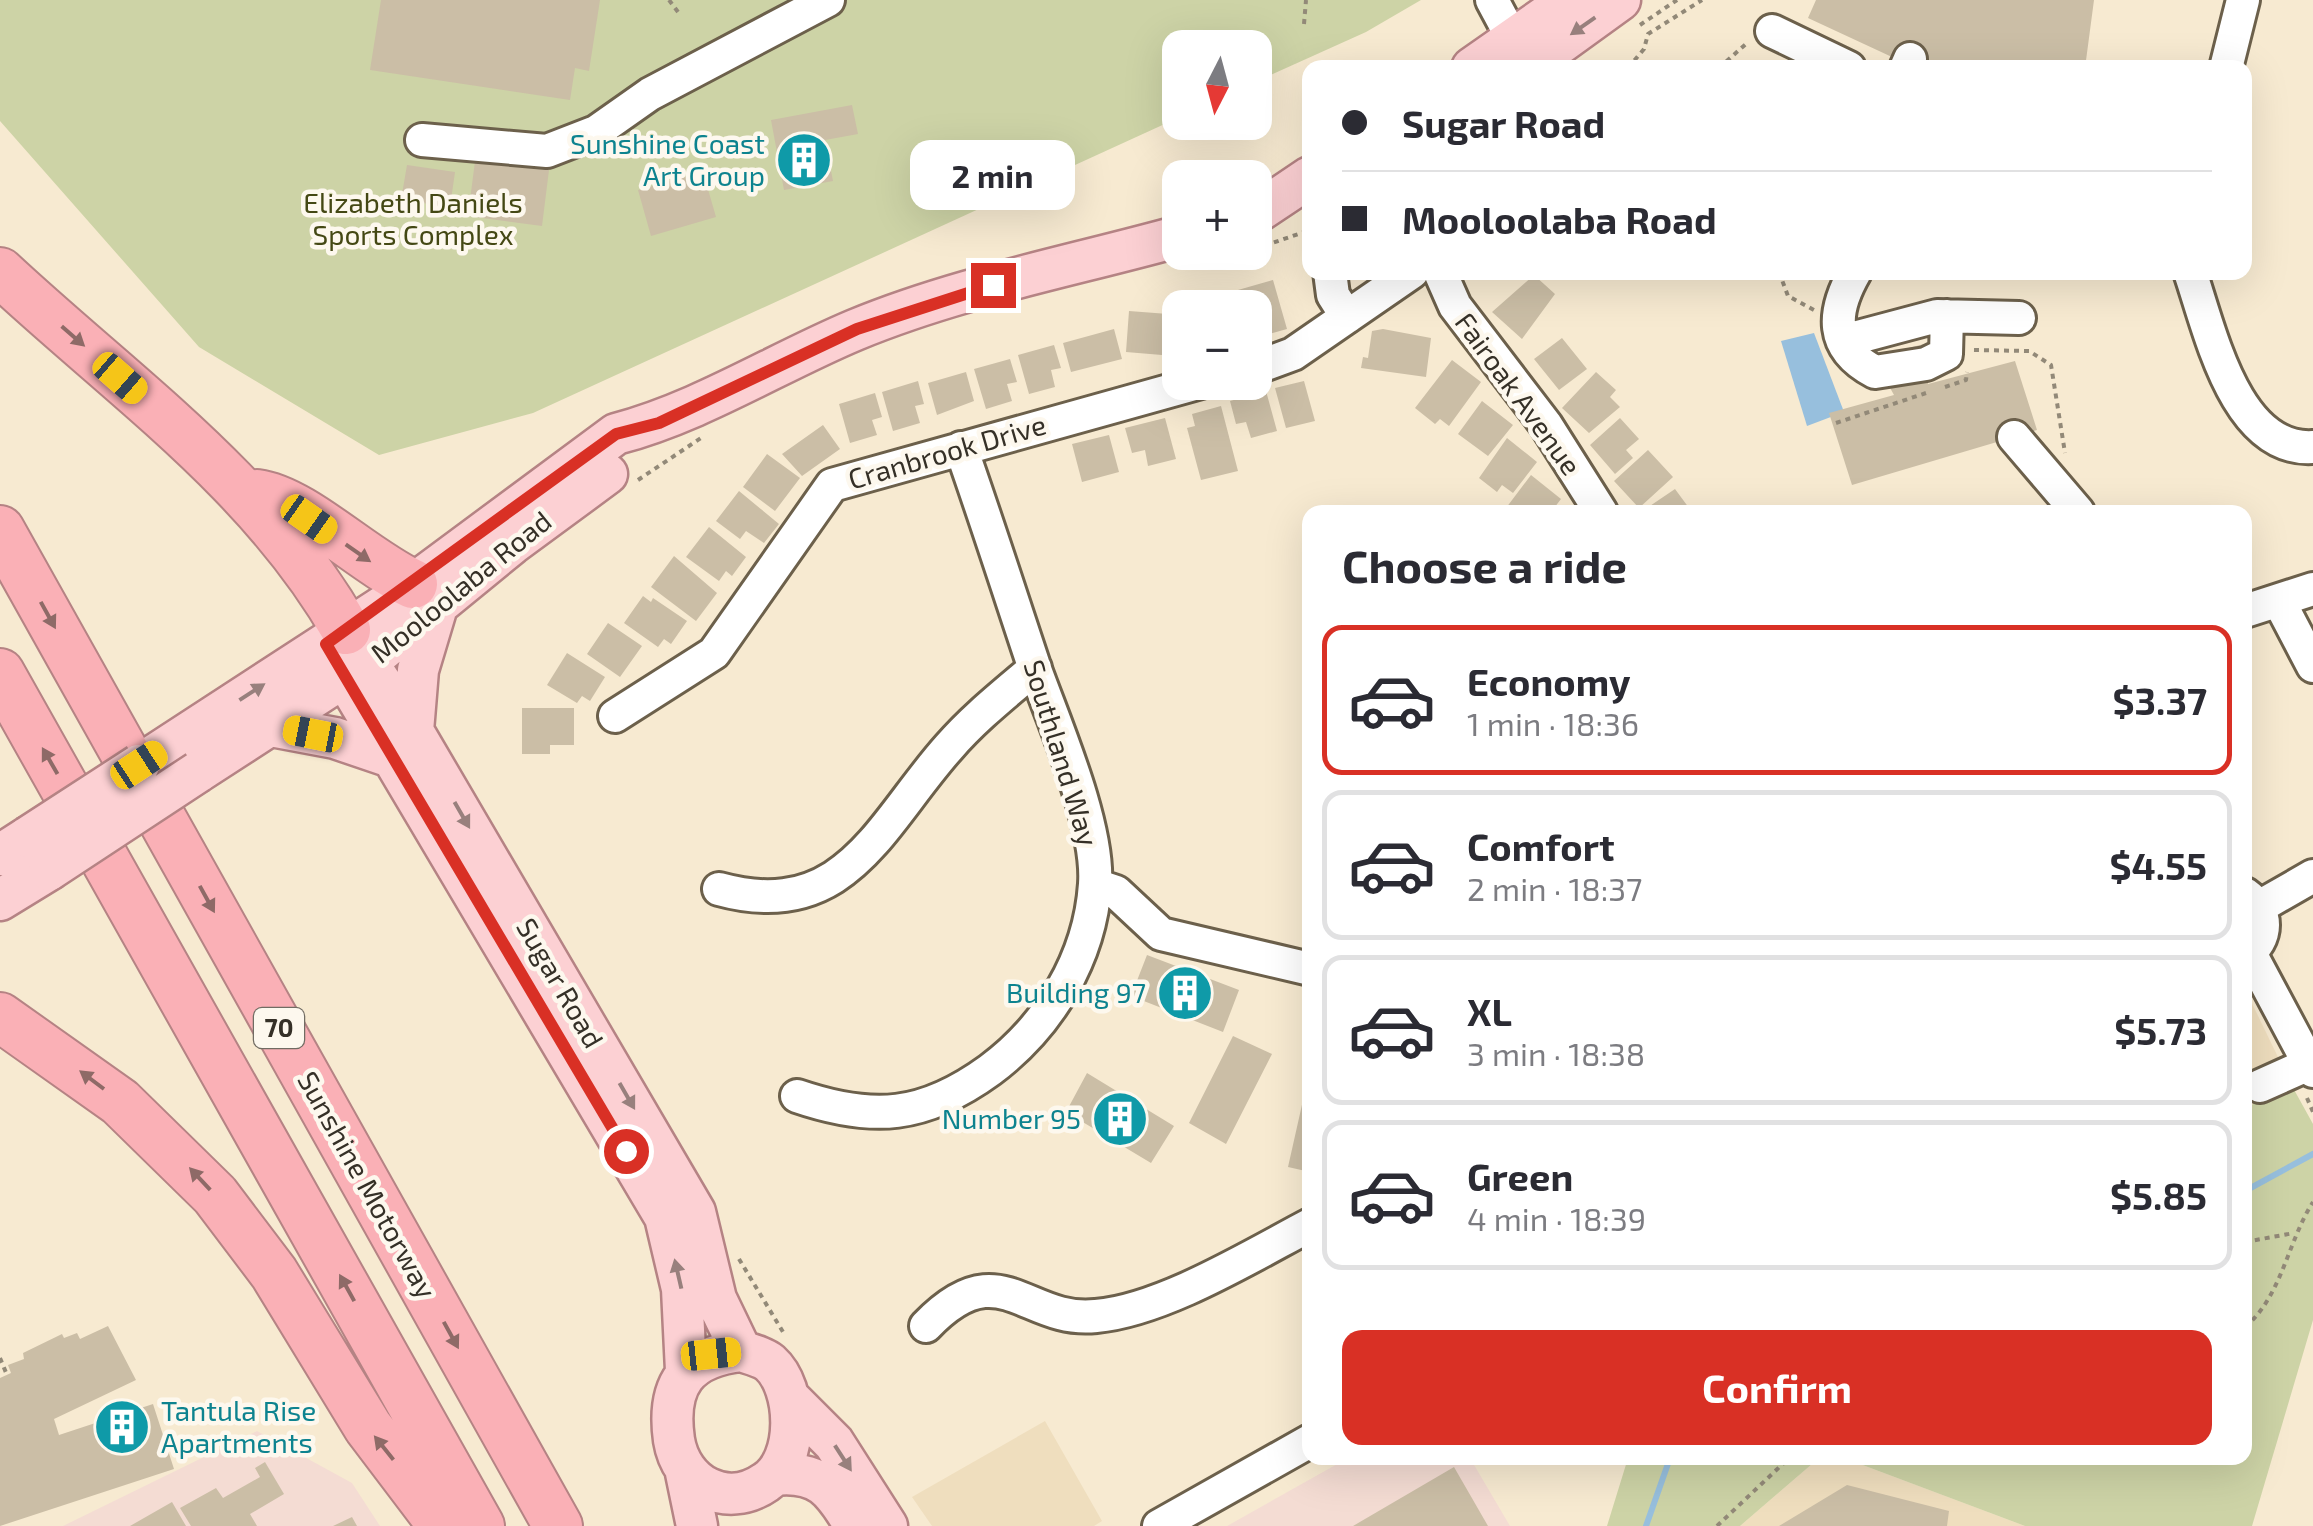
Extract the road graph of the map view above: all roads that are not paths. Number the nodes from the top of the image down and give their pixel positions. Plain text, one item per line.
1 (828, 0) edge
2 (1492, 0) edge
3 (1569, 0) edge
4 (1620, 0) edge
5 (2243, 0) edge
6 (1772, 31) dead end
7 (1529, 49) edge
8 (1496, 60) edge
9 (1832, 60) edge
10 (2228, 60) edge
11 (422, 140) dead end
12 (1302, 182) edge
13 (1272, 202) edge
14 (1302, 202) edge
15 (1272, 209) edge
16 (1162, 254) edge
17 (0, 272) edge
18 (1331, 280) edge
19 (1400, 280) edge
20 (1444, 280) edge
21 (1852, 280) edge
22 (2193, 280) edge
23 (1947, 316) junction
24 (1347, 317) junction
25 (2019, 318) dead end
26 (1843, 341) junction
27 (1272, 362) edge
28 (1162, 393) edge
29 (2014, 438) dead end
30 (2313, 447) edge
31 (961, 448) junction
32 (244, 492) junction
33 (1597, 505) edge
34 (2073, 505) edge
35 (0, 530) edge
36 (2313, 589) edge
37 (424, 596) junction
38 (2280, 604) junction
39 (2252, 610) edge
40 (346, 653) junction
41 (2313, 666) edge
42 (1035, 668) junction
43 (0, 673) edge
44 (615, 716) dead end
45 (270, 726) junction
46 (402, 744) junction
47 (188, 756) junction
48 (26, 854) edge
49 (2313, 876) edge
50 (1095, 885) junction
51 (720, 888) dead end
52 (0, 900) edge
53 (2252, 900) edge
54 (2252, 949) edge
55 (2252, 962) edge
56 (1302, 967) edge
57 (9, 1030) edge
58 (2311, 1068) edge
59 (2260, 1086) dead end
60 (797, 1096) dead end
61 (1302, 1229) edge
62 (926, 1326) dead end
63 (741, 1351) junction
64 (686, 1371) junction
65 (789, 1398) junction
66 (1302, 1446) edge
67 (686, 1473) junction
68 (752, 1497) edge
69 (443, 1526) edge
70 (480, 1526) edge
71 (558, 1526) edge
72 (697, 1526) edge
73 (854, 1526) edge
74 (886, 1526) edge
75 (1159, 1526) edge

1 - 11 street
2 - 7 street
3 - 7 main road
4 -> 7 main road
5 - 10 street
6 - 9 street
7 - 8 main road
12 - 13 main road
14 - 15 main road
16 - 37 main road, Mooloolaba Road
17 -> 32 highway
18 - 24 street
19 - 24 street
20 - 33 street, Fairoak Avenue
21 - 26 street
22 - 30 street
23 - 25 street
23 - 26 street
23 - 26 street
24 - 27 street
28 - 31 street, Cranbrook Drive
29 - 34 street
31 - 42 street, Southland Way
31 - 44 street, Cranbrook Drive
32 -> 37 highway
32 - 40 highway
35 -> 71 highway, Sunshine Motorway / 70
36 - 38 street
37 - 40 main road, Mooloolaba Road
37 - 46 main road
38 - 39 street
38 - 41 street
40 - 45 main road, Mooloolaba Road
40 - 46 main road, Sugar Road
47 -> 40 main road, Mooloolaba Road
42 - 50 street, Southland Way
42 - 51 street
70 -> 43 highway, 70
45 - 46 main road
45 - 47 main road, Mooloolaba Road
46 -> 63 main road, Sugar Road
64 -> 46 main road, Sugar Road
47 - 48 main road, Mooloolaba Road, bridge
48 - 52 main road, Mooloolaba Road
49 - 53 street
50 - 56 street
50 - 60 street, Southland Way
53 - 54 street
55 - 58 street
69 -> 57 highway
58 - 59 street
61 - 62 street
63 - 64 main road
63 - 65 main road
64 - 67 main road
65 - 68 main road
65 -> 74 main road
66 - 75 street
67 - 68 main road
67 - 72 main road
68 - 73 main road

